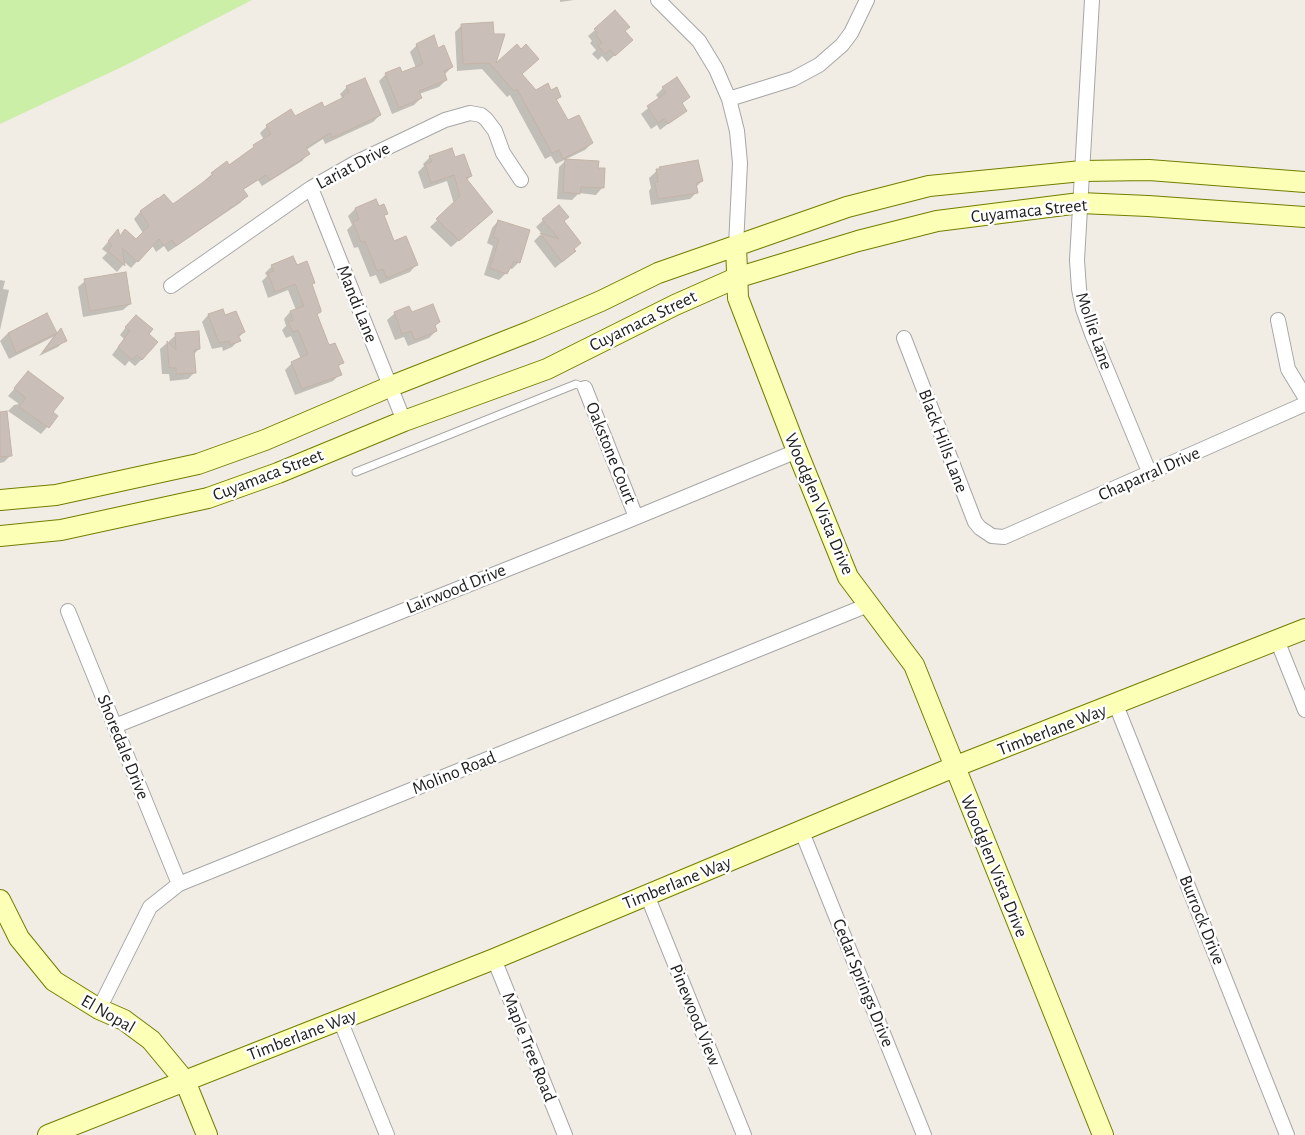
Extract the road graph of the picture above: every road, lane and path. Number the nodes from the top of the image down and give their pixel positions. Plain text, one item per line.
1 (658, 0) edge
2 (867, 0) edge
3 (1092, 0) edge
4 (729, 99) junction
5 (1082, 171) junction
6 (521, 180) dead end
7 (1305, 182) edge
8 (311, 188) junction
9 (1080, 204) junction
10 (1305, 218) edge
11 (736, 246) junction
12 (736, 278) junction
13 (171, 286) dead end
14 (1278, 320) dead end
15 (904, 338) dead end
16 (389, 387) junction
17 (585, 388) joint
18 (1305, 397) edge
19 (1305, 404) edge
20 (404, 421) junction
21 (796, 451) junction
22 (356, 472) dead end
23 (1150, 474) junction
24 (0, 500) edge
25 (636, 517) junction
26 (0, 536) edge
27 (992, 536) joint
28 (868, 605) junction
29 (68, 611) dead end
30 (1305, 629) edge
31 (1277, 640) junction
32 (1116, 705) junction
33 (1305, 710) edge
34 (115, 726) junction
35 (954, 767) junction
36 (802, 832) junction
37 (179, 884) junction
38 (647, 895) junction
39 (0, 900) edge
40 (494, 959) junction
41 (99, 1009) junction
42 (340, 1020) junction
43 (185, 1081) junction
44 (48, 1135) edge
45 (207, 1135) edge
46 (387, 1135) edge
47 (565, 1135) edge
48 (744, 1135) edge
49 (924, 1135) edge
50 (1103, 1135) edge
51 (1287, 1135) edge

1 - 4 street, Woodglen Vista Drive
2 - 4 street
3 - 5 street, Mollie Lane
4 - 11 street, Woodglen Vista Drive
5 - 7 street, Cuyamaca Street
5 - 9 street, Mollie Lane
5 - 11 street, Cuyamaca Street
6 - 8 street, Lariat Drive
8 - 13 street, Lariat Drive
8 - 16 street, Mandi Lane
9 - 10 street, Cuyamaca Street
9 - 12 street, Cuyamaca Street
9 - 23 street, Mollie Lane
11 - 12 street, Woodglen Vista Drive
11 - 16 street, Cuyamaca Street
12 - 20 street, Cuyamaca Street
12 - 21 street, Woodglen Vista Drive
14 - 18 street
15 - 27 street, Black Hills Lane
16 - 20 street, Mandi Lane
16 - 24 street, Cuyamaca Street
17 - 22 lane
17 - 25 street, Oakstone Court
19 - 23 street, Chaparral Drive
20 - 26 street, Cuyamaca Street
21 - 25 street, Lairwood Drive
21 - 28 street, Woodglen Vista Drive
23 - 27 street, Chaparral Drive
25 - 34 street, Lairwood Drive
28 - 35 street, Woodglen Vista Drive
28 - 37 street, Molino Road
29 - 34 street, Shoredale Drive
30 - 31 street, Timberlane Way
31 - 32 street, Timberlane Way
31 - 33 street
32 - 35 street, Timberlane Way
32 - 51 street, Burrock Drive
34 - 37 street, Shoredale Drive
35 - 36 street, Timberlane Way
35 - 50 street, Woodglen Vista Drive
36 - 38 street, Timberlane Way
36 - 49 street, Cedar Springs Drive
37 - 41 street, Molino Road
38 - 40 street, Timberlane Way
38 - 48 street, Pinewood View
39 - 41 street, El Nopal
40 - 42 street, Timberlane Way
40 - 47 street, Maple Tree Road
41 - 43 street, El Nopal
42 - 43 street, Timberlane Way
42 - 46 street
43 - 44 street, Timberlane Way
43 - 45 street, El Nopal

